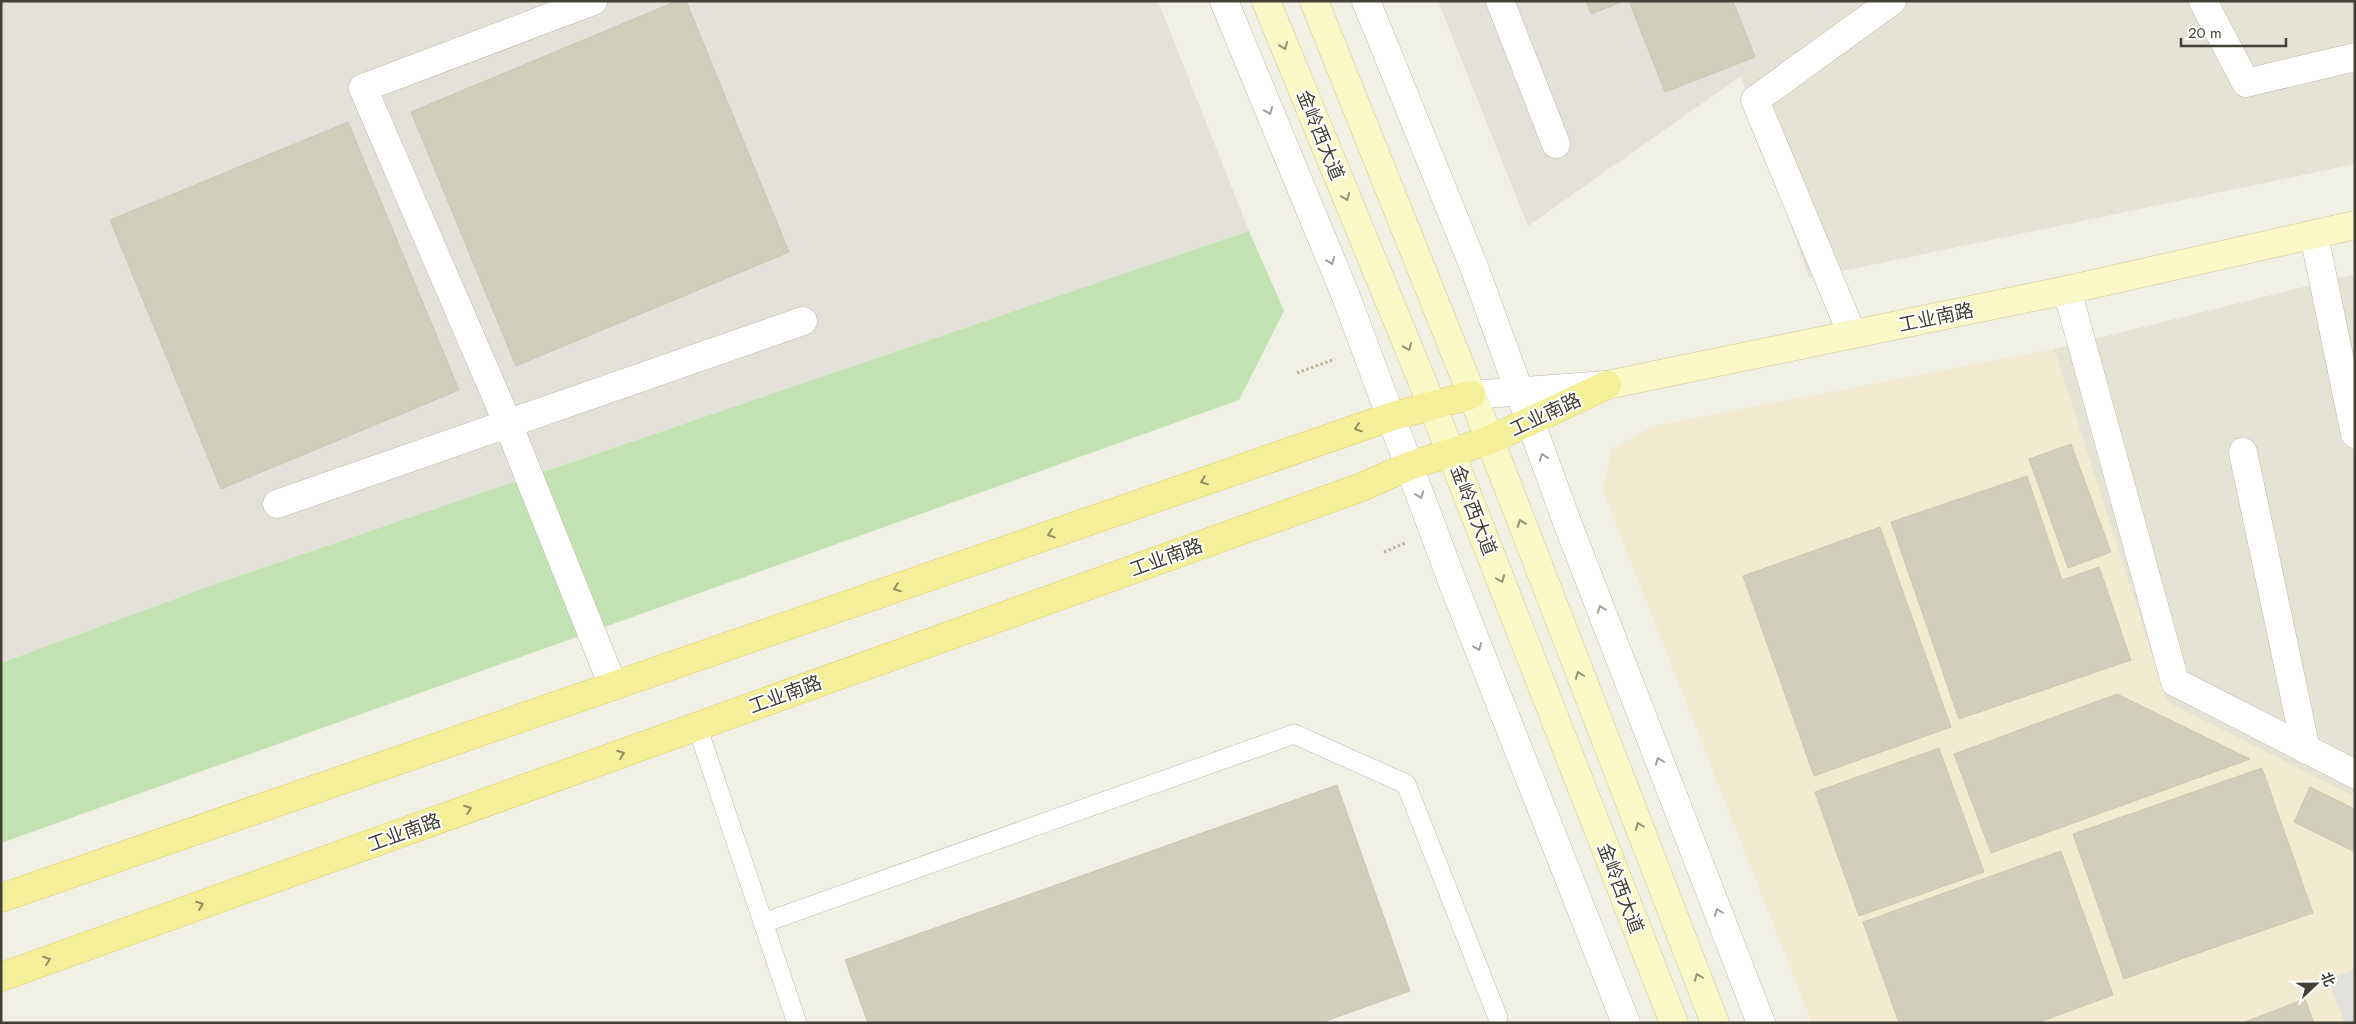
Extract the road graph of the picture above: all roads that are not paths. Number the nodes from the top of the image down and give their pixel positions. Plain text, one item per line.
1 (593, 1) edge
2 (1224, 1) edge
3 (1266, 1) edge
4 (1314, 1) edge
5 (1366, 1) edge
6 (1500, 1) edge
7 (1892, 1) edge
8 (2203, 1) edge
9 (2355, 57) edge
10 (1556, 144) dead end
11 (2355, 225) edge
12 (2314, 235) junction
13 (2067, 290) junction
14 (803, 321) dead end
15 (1852, 334) junction
16 (1607, 385) junction
17 (1519, 391) junction
18 (1472, 394) junction
19 (1432, 405) junction
20 (1390, 417) junction
21 (1530, 421) junction
22 (508, 424) junction
23 (2355, 434) edge
24 (1490, 440) junction
25 (1451, 452) junction
26 (2243, 452) dead end
27 (1409, 466) junction
28 (278, 504) dead end
29 (613, 686) junction
30 (697, 726) junction
31 (2306, 750) junction
32 (2355, 774) edge
33 (1, 898) edge
34 (763, 923) junction
35 (1, 977) edge
36 (1494, 1021) edge
37 (797, 1023) edge
38 (1626, 1023) edge
39 (1674, 1023) edge
40 (1715, 1023) edge
41 (1761, 1023) edge

1 - 22 street
2 -> 20 street
3 -> 19 main road, 金岭西大道
4 - 18 main road, 金岭西大道
5 - 17 street
6 - 10 street
7 - 15 street
8 - 9 street
11 - 12 main road, 工业南路
12 - 13 main road, 工业南路
12 - 23 street
13 - 15 main road, 工业南路
13 - 31 street
14 - 22 street
15 - 16 main road, 工业南路
16 - 17 street
16 - 21 main road, 工业南路
17 - 18 street
17 - 21 street
18 - 19 main road
18 - 24 main road, 金岭西大道
19 - 20 main road
19 - 25 main road, 金岭西大道
20 - 27 street
20 -> 29 main road
21 - 24 main road, 工业南路
41 -> 21 street
22 - 28 street
22 - 29 street
24 - 25 main road, 工业南路
40 -> 24 main road, 金岭西大道
25 - 27 main road, 工业南路
25 -> 39 main road, 金岭西大道
26 - 31 street
27 - 30 main road, 工业南路
27 -> 38 street
29 - 33 main road
30 - 34 lane
35 -> 30 main road, 工业南路
31 - 32 street
34 - 36 lane
34 - 37 lane

